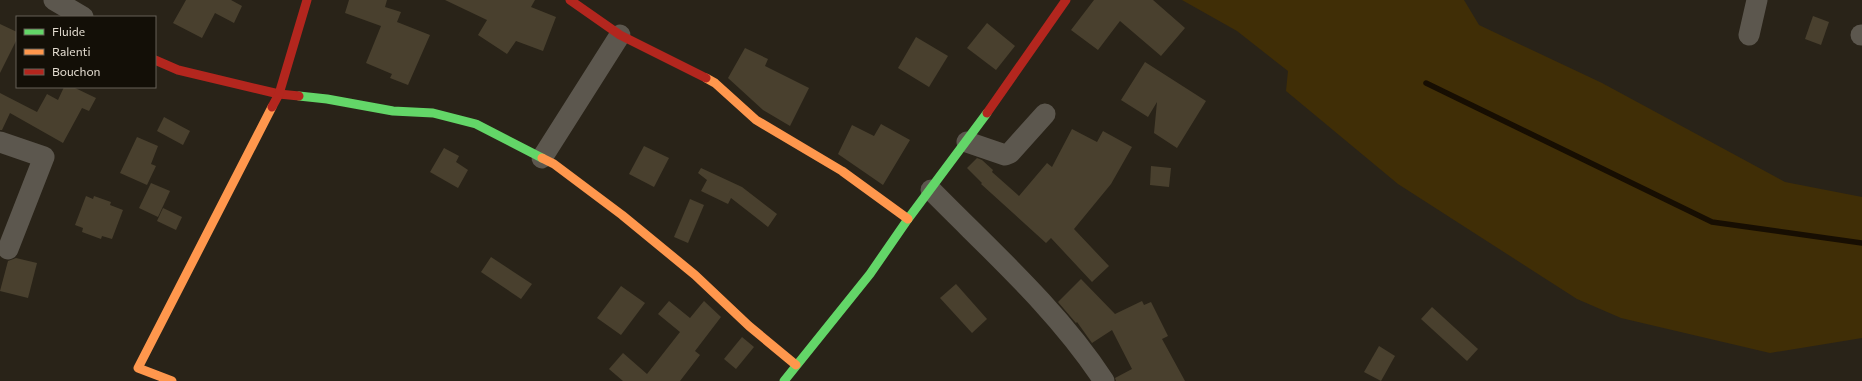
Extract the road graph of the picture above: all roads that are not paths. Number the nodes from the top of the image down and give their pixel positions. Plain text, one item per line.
1 (54, 0) edge
2 (307, 0) edge
3 (570, 0) edge
4 (1066, 0) edge
5 (1757, 0) edge
6 (81, 16) edge
7 (620, 35) junction
8 (1749, 35) dead end
9 (156, 60) edge
10 (279, 94) junction
11 (1045, 114) dead end
12 (0, 142) edge
13 (966, 142) junction
14 (542, 158) junction
15 (931, 190) junction
16 (908, 219) junction
17 (8, 249) dead end
18 (796, 365) junction
19 (172, 381) edge
20 (784, 381) edge
21 (1104, 381) edge

1 - 6 street
2 - 10 street
3 - 7 street
4 - 13 street
5 - 8 street
7 - 14 street
7 - 16 street
9 - 10 street
10 - 14 street
10 - 19 street
11 - 13 street
12 - 17 street
13 - 15 street
14 - 18 street
15 - 16 street
15 - 21 street
16 - 18 street
18 - 20 street

